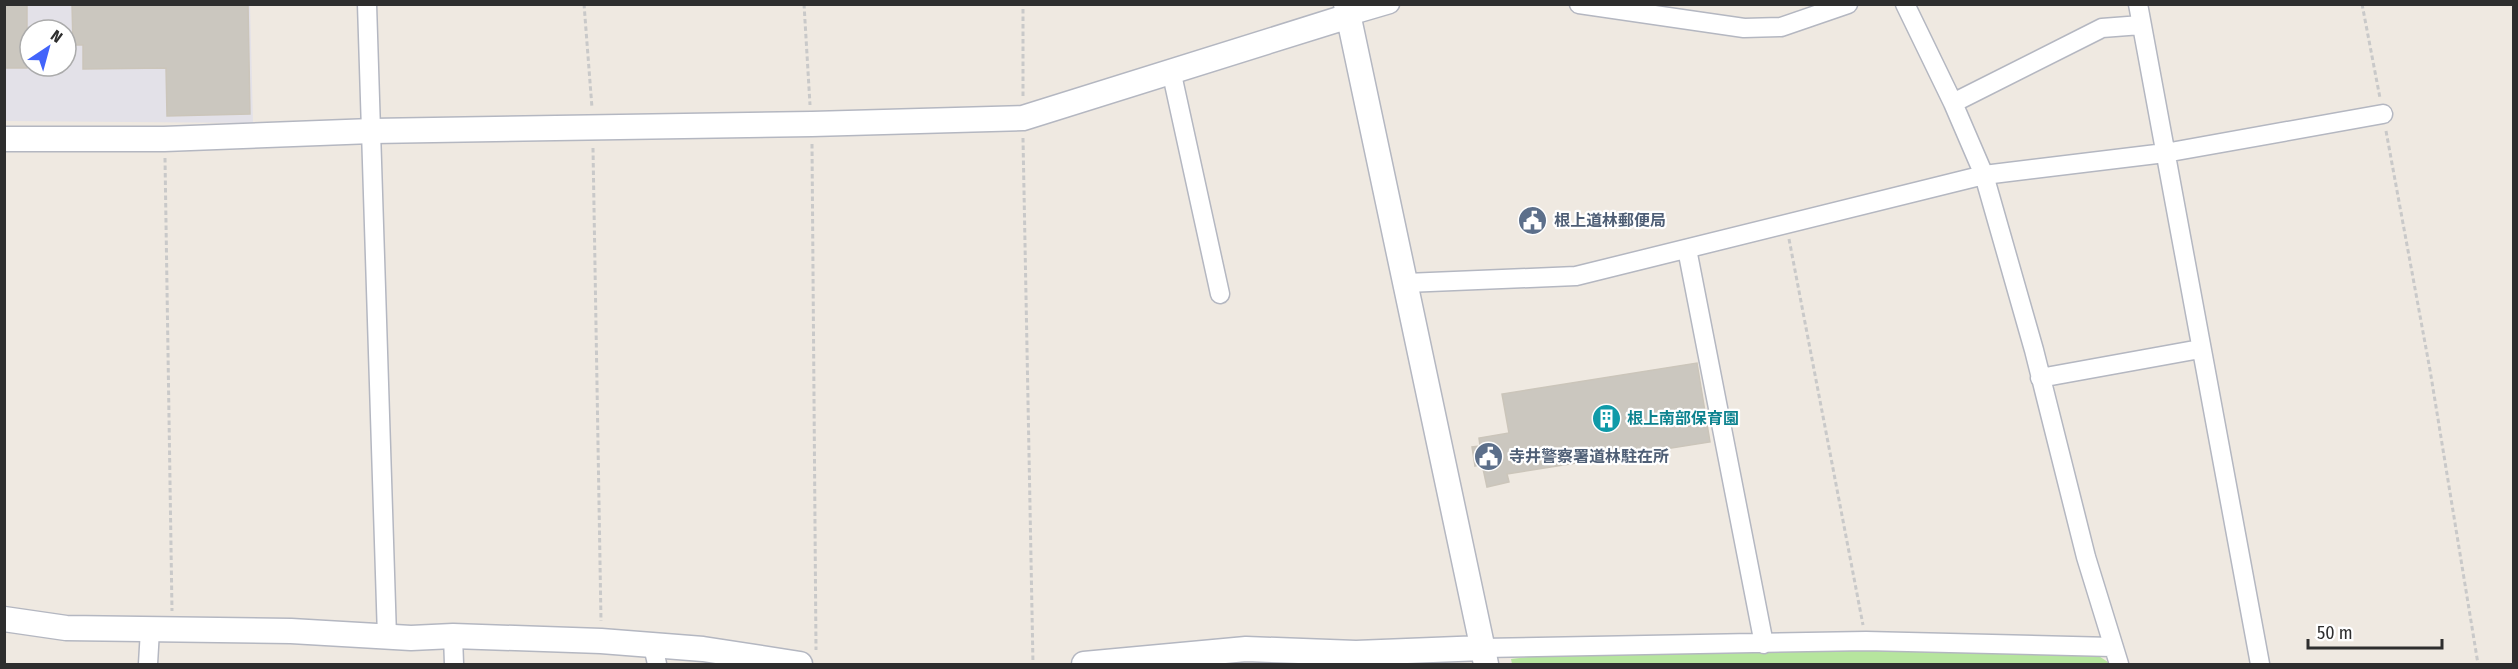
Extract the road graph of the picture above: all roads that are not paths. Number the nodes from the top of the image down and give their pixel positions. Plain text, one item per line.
1 (367, 4) edge
2 (1390, 4) edge
3 (1579, 4) edge
4 (1848, 4) edge
5 (1905, 4) edge
6 (2138, 4) edge
7 (1347, 10) edge
8 (2141, 25) junction
9 (1171, 70) junction
10 (1953, 103) junction
11 (2383, 114) road end
12 (372, 131) junction
13 (4, 138) edge
14 (2165, 153) junction
15 (1984, 175) junction
16 (1687, 249) junction
17 (1406, 283) junction
18 (1220, 294) dead end
19 (2200, 349) junction
20 (2040, 378) junction
21 (4, 619) edge
22 (161, 630) junction
23 (453, 636) junction
24 (387, 637) junction
25 (1764, 644) junction
26 (2112, 647) junction
27 (655, 655) edge
28 (1485, 656) edge
29 (1265, 657) edge
30 (808, 659) edge
31 (1354, 659) edge
32 (1172, 660) edge
33 (148, 664) edge
34 (454, 664) edge
35 (1091, 664) edge
36 (2119, 664) edge
37 (2260, 664) edge

1 - 12 street
2 - 7 street
3 - 4 street
5 - 10 street
6 - 8 street
7 - 9 street
7 - 17 street
8 - 10 street
8 - 14 street
9 - 12 street
9 - 18 street
10 - 15 street
11 - 14 street
12 - 13 street
12 - 24 street
14 - 15 street
14 - 19 street
15 - 16 street
15 - 20 street
16 - 17 street
16 - 25 street
17 - 28 street
19 - 20 street
19 - 37 street
20 - 26 street
21 - 22 street
22 - 24 street
22 - 33 street
23 - 24 street
23 - 27 street
23 - 34 street
25 - 26 street
25 - 28 street
26 - 36 street
27 - 30 street
28 - 31 street
29 - 31 street
29 - 32 street
32 - 35 street

